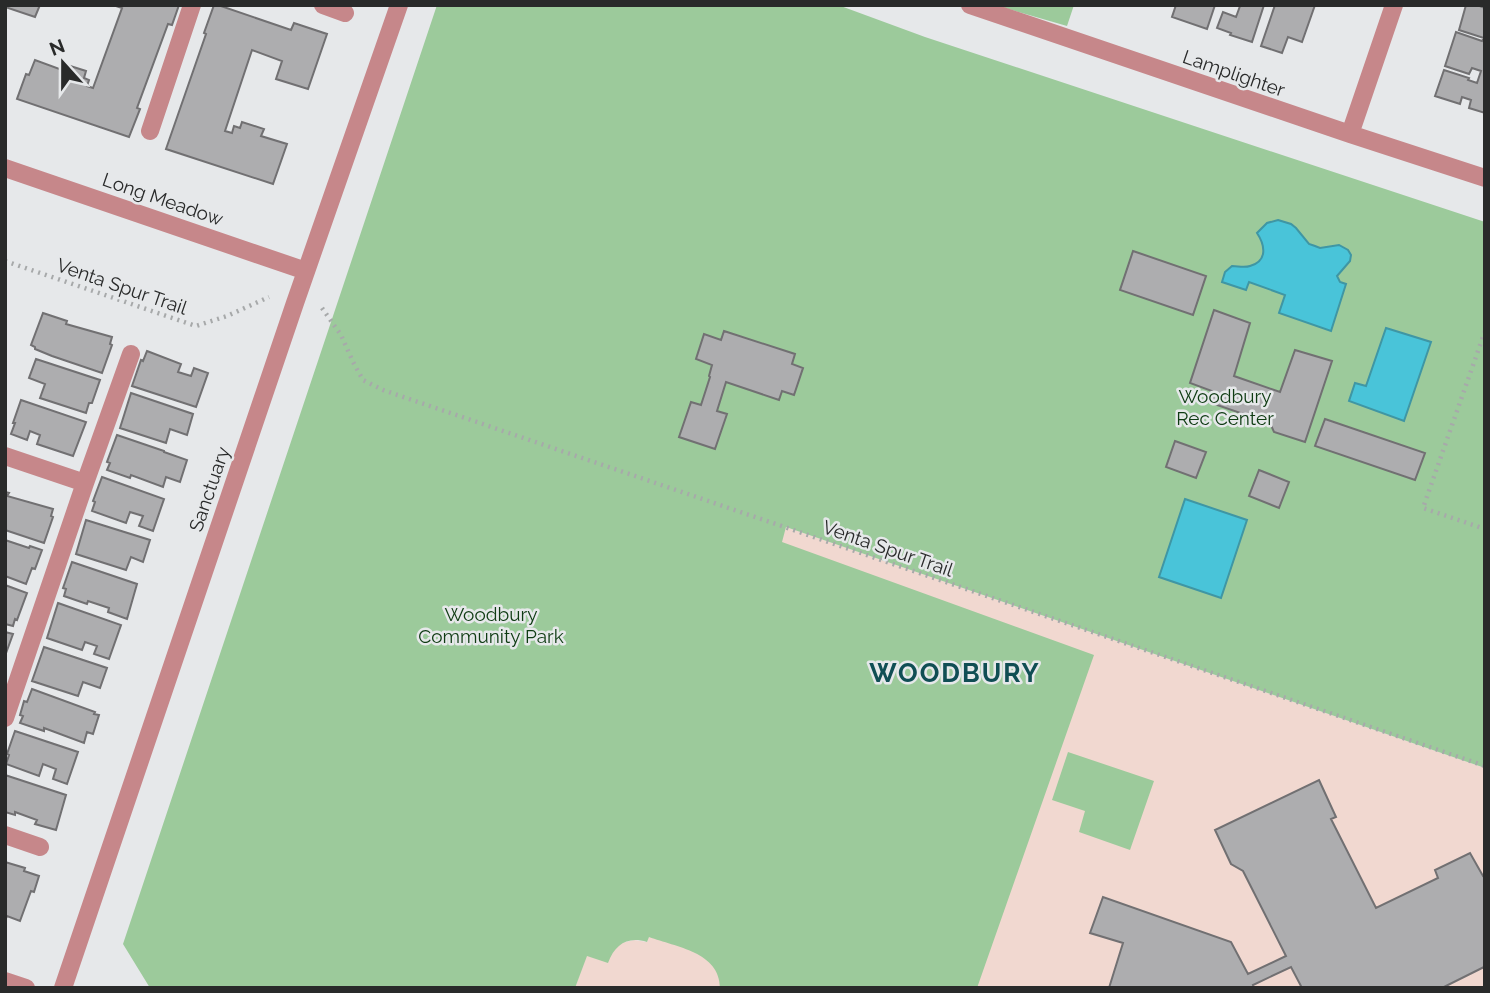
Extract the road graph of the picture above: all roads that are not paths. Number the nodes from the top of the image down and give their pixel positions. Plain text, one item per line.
1 (192, 5) edge
2 (323, 5) edge
3 (398, 5) edge
4 (970, 5) edge
5 (1394, 5) edge
6 (345, 13) dead end
7 (150, 131) dead end
8 (1350, 135) junction
9 (5, 168) edge
10 (1485, 178) edge
11 (306, 271) junction
12 (131, 354) dead end
13 (5, 456) edge
14 (85, 483) junction
15 (5, 718) edge
16 (5, 835) edge
17 (40, 847) dead end
18 (5, 981) edge
19 (26, 988) edge
20 (63, 988) edge

1 - 7 street
2 - 6 street
3 - 11 street, Sanctuary
4 - 8 street, Lamplighter
5 - 8 street
8 - 10 street, Lamplighter
9 - 11 street, Long Meadow
11 - 20 street, Sanctuary
12 - 14 street
13 - 14 street
14 - 15 street
16 - 17 street
18 - 19 street

